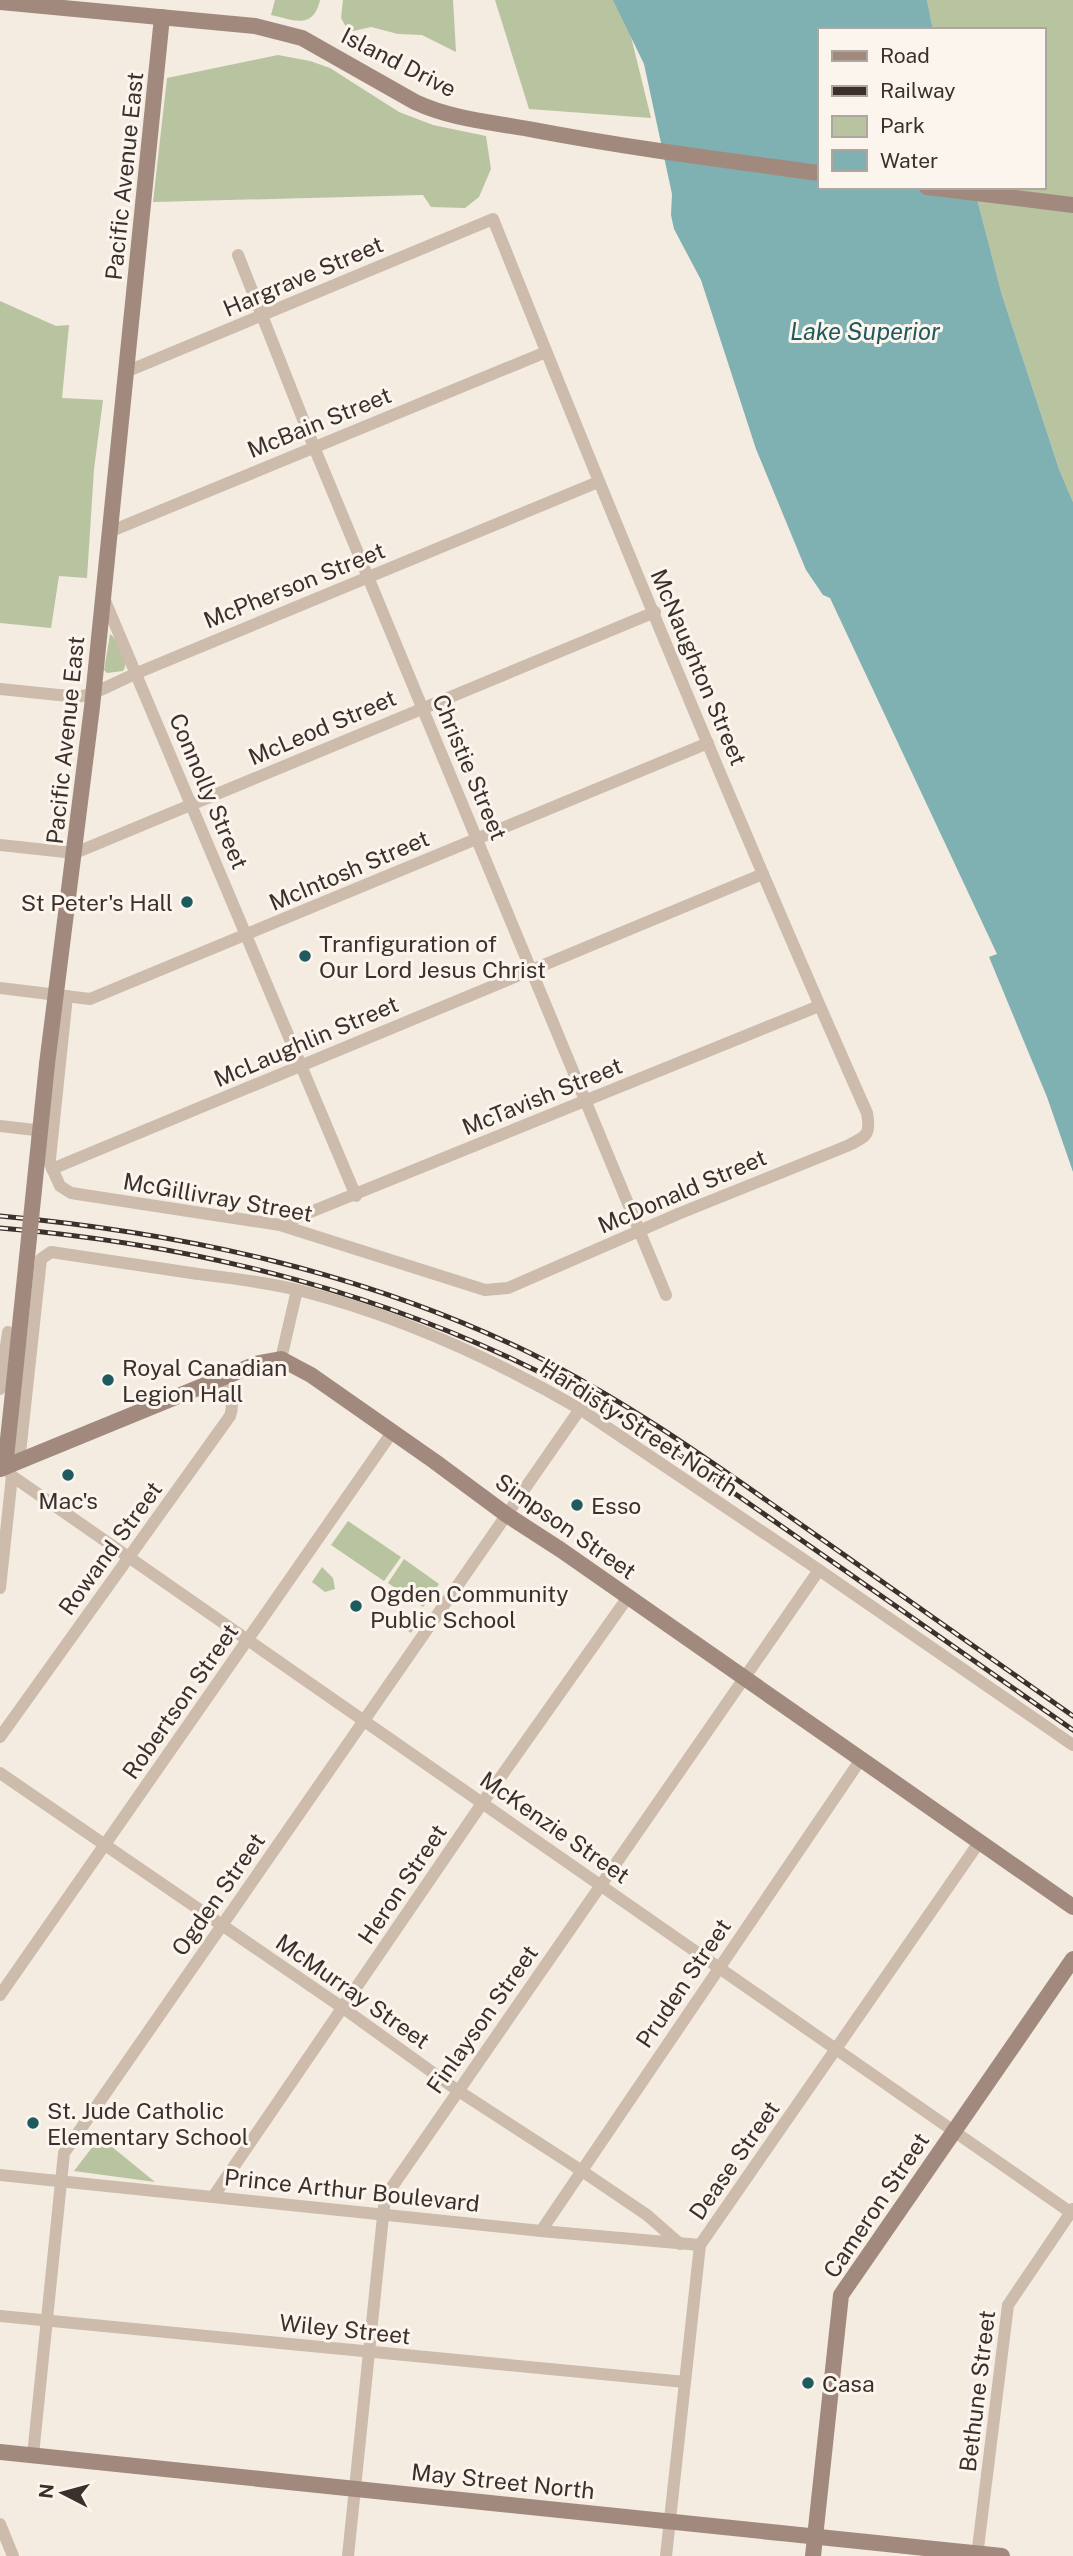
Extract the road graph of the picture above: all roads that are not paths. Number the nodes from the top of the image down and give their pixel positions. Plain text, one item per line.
1 (0, 2) edge
2 (162, 17) junction
3 (818, 173) edge
4 (942, 189) edge
5 (1073, 205) edge
6 (494, 219) joint
7 (238, 255) dead end
8 (261, 317) junction
9 (546, 352) junction
10 (128, 371) junction
11 (314, 447) junction
12 (598, 482) junction
13 (109, 532) junction
14 (368, 578) junction
15 (103, 596) junction
16 (655, 612) junction
17 (137, 673) junction
18 (0, 689) edge
19 (94, 693) junction
20 (423, 708) junction
21 (708, 743) junction
22 (192, 804) junction
23 (477, 839) junction
24 (0, 845) edge
25 (75, 853) junction
26 (764, 874) junction
27 (246, 936) junction
28 (530, 970) junction
29 (0, 988) edge
30 (61, 995) junction
31 (819, 1006) junction
32 (300, 1066) junction
33 (584, 1101) junction
34 (0, 1126) edge
35 (870, 1129) joint
36 (51, 1165) junction
37 (356, 1196) junction
38 (281, 1224) junction
39 (640, 1231) junction
40 (508, 1288) joint
41 (297, 1290) junction
42 (666, 1295) dead end
43 (8, 1332) dead end
44 (282, 1359) junction
45 (224, 1378) junction
46 (7, 1386) edge
47 (580, 1409) junction
48 (393, 1431) junction
49 (9, 1468) edge
50 (507, 1515) junction
51 (129, 1558) junction
52 (819, 1570) junction
53 (0, 1588) edge
54 (628, 1597) junction
55 (248, 1641) junction
56 (745, 1678) junction
57 (364, 1720) junction
58 (0, 1737) edge
59 (1073, 1745) edge
60 (861, 1759) junction
61 (0, 1773) edge
62 (483, 1802) junction
63 (980, 1841) junction
64 (105, 1844) junction
65 (602, 1885) junction
66 (1073, 1907) edge
67 (222, 1925) junction
68 (1073, 1959) edge
69 (718, 1967) junction
70 (0, 1995) edge
71 (343, 2008) junction
72 (836, 2051) junction
73 (457, 2090) junction
74 (953, 2133) junction
75 (582, 2171) junction
76 (0, 2175) edge
77 (60, 2180) junction
78 (213, 2197) junction
79 (1072, 2212) edge
80 (383, 2214) junction
81 (541, 2231) junction
82 (680, 2244) junction
83 (700, 2245) junction
84 (0, 2316) edge
85 (46, 2320) junction
86 (369, 2352) junction
87 (685, 2382) junction
88 (0, 2452) edge
89 (33, 2455) junction
90 (355, 2489) junction
91 (669, 2521) junction
92 (0, 2524) edge
93 (815, 2536) junction
94 (977, 2555) edge
95 (13, 2556) edge
96 (348, 2556) edge
97 (666, 2556) edge
98 (813, 2556) edge
99 (1002, 2556) edge

1 - 2 street, Island Drive
2 - 3 street, Island Drive
2 - 10 street, Pacific Avenue East
4 - 5 street
6 - 8 street, Hargrave Street
6 - 9 street, McNaughton Street
7 - 8 street, Christie Street
8 - 10 street, Hargrave Street
8 - 11 street, Christie Street
9 - 11 street, McBain Street
9 - 12 street, McNaughton Street
10 - 13 street, Pacific Avenue East
11 - 13 street, McBain Street
11 - 14 street, Christie Street
12 - 14 street, McPherson Street
12 - 16 street, McNaughton Street
13 - 15 street, Pacific Avenue East
14 - 17 street, McPherson Street
14 - 20 street, Christie Street
15 - 17 street, Connolly Street
15 - 19 street, Pacific Avenue East
16 - 20 street, McLeod Street
16 - 21 street, McNaughton Street
17 - 19 street, McPherson Street
17 - 22 street, Connolly Street
18 - 19 street, McPherson Street
19 - 25 street, Pacific Avenue East
20 - 22 street, McLeod Street
20 - 23 street, Christie Street
21 - 23 street, McIntosh Street
21 - 26 street, McNaughton Street
22 - 25 street, McLeod Street
22 - 27 street, Connolly Street
23 - 27 street, McIntosh Street
23 - 28 street, Christie Street
24 - 25 street, McLeod Street
25 - 30 street, Pacific Avenue East
26 - 28 street, McLaughlin Street
26 - 31 street, McNaughton Street
27 - 30 street, McIntosh Street
27 - 32 street, Connolly Street
28 - 32 street, McLaughlin Street
28 - 33 street, Christie Street
29 - 30 street, McIntosh Street
30 - 36 street
30 - 46 street, Pacific Avenue East, bridge
31 - 33 street, McTavish Street
31 - 35 street, McNaughton Street
32 - 36 street, McLaughlin Street
32 - 37 street, Connolly Street
33 - 37 street, McTavish Street
33 - 39 street, Christie Street
34 - 36 street
35 - 39 street, McDonald Street
36 - 38 street, McGillivray Street
37 - 38 street, McTavish Street
38 - 40 street, McGillivray Street
39 - 40 street, McDonald Street
39 - 42 street, Christie Street
41 - 44 street
41 - 47 street, Hardisty Street North
41 - 49 street, Hardisty Street North
43 - 46 street
44 - 45 street
44 - 48 street, Simpson Street
45 - 49 street
45 - 51 street, Rowand Street
46 - 49 street, Pacific Avenue East
47 - 50 street, Ogden Street
47 - 52 street, Hardisty Street North
48 - 50 street, Simpson Street
48 - 55 street, Robertson Street
49 - 51 street, McKenzie Street
49 - 53 street
50 - 54 street, Simpson Street
50 - 57 street, Ogden Street
51 - 55 street, McKenzie Street
51 - 58 street, Rowand Street
52 - 56 street, Finlayson Street
52 - 59 street, Hardisty Street North
54 - 56 street, Simpson Street
54 - 62 street, Heron Street
55 - 57 street, McKenzie Street
55 - 64 street, Robertson Street
56 - 60 street, Simpson Street
56 - 65 street, Finlayson Street
57 - 62 street, McKenzie Street
57 - 67 street, Ogden Street
60 - 63 street, Simpson Street
60 - 69 street, Pruden Street
61 - 64 street, McMurray Street
62 - 65 street, McKenzie Street
62 - 71 street, Heron Street
63 - 66 street, Simpson Street
63 - 72 street, Dease Street
64 - 67 street, McMurray Street
64 - 70 street, Robertson Street
65 - 69 street, McKenzie Street
65 - 73 street, Finlayson Street
67 - 71 street, McMurray Street
67 - 77 street, Ogden Street
68 - 74 street, Cameron Street
69 - 72 street, McKenzie Street
69 - 75 street, Pruden Street
71 - 73 street, McMurray Street
71 - 78 street, Heron Street
72 - 74 street, McKenzie Street
72 - 83 street, Dease Street
73 - 75 street, McMurray Street
73 - 80 street, Finlayson Street
74 - 79 street, McKenzie Street
74 - 93 street, Cameron Street
75 - 81 street, Pruden Street
75 - 82 street, McMurray Street
76 - 77 street, Prince Arthur Boulevard
77 - 78 street, Prince Arthur Boulevard
77 - 85 street, Ogden Street
78 - 80 street, Prince Arthur Boulevard
79 - 94 street, Bethune Street
80 - 81 street, Prince Arthur Boulevard
80 - 86 street, Finlayson Street
81 - 82 street, Prince Arthur Boulevard
82 - 83 street, Prince Arthur Boulevard
83 - 87 street, Dease Street
84 - 85 street, Wiley Street
85 - 86 street, Wiley Street
85 - 89 street, Ogden Street
86 - 87 street, Wiley Street
86 - 90 street, Finlayson Street
87 - 91 street, Dease Street
88 - 89 street, May Street North
89 - 90 street, May Street North
90 - 91 street, May Street North
90 - 96 street, Finlayson Street
91 - 93 street, May Street North
91 - 97 street, Dease Street
92 - 95 street
93 - 94 street, May Street North
93 - 98 street, Cameron Street
94 - 99 street, May Street North

